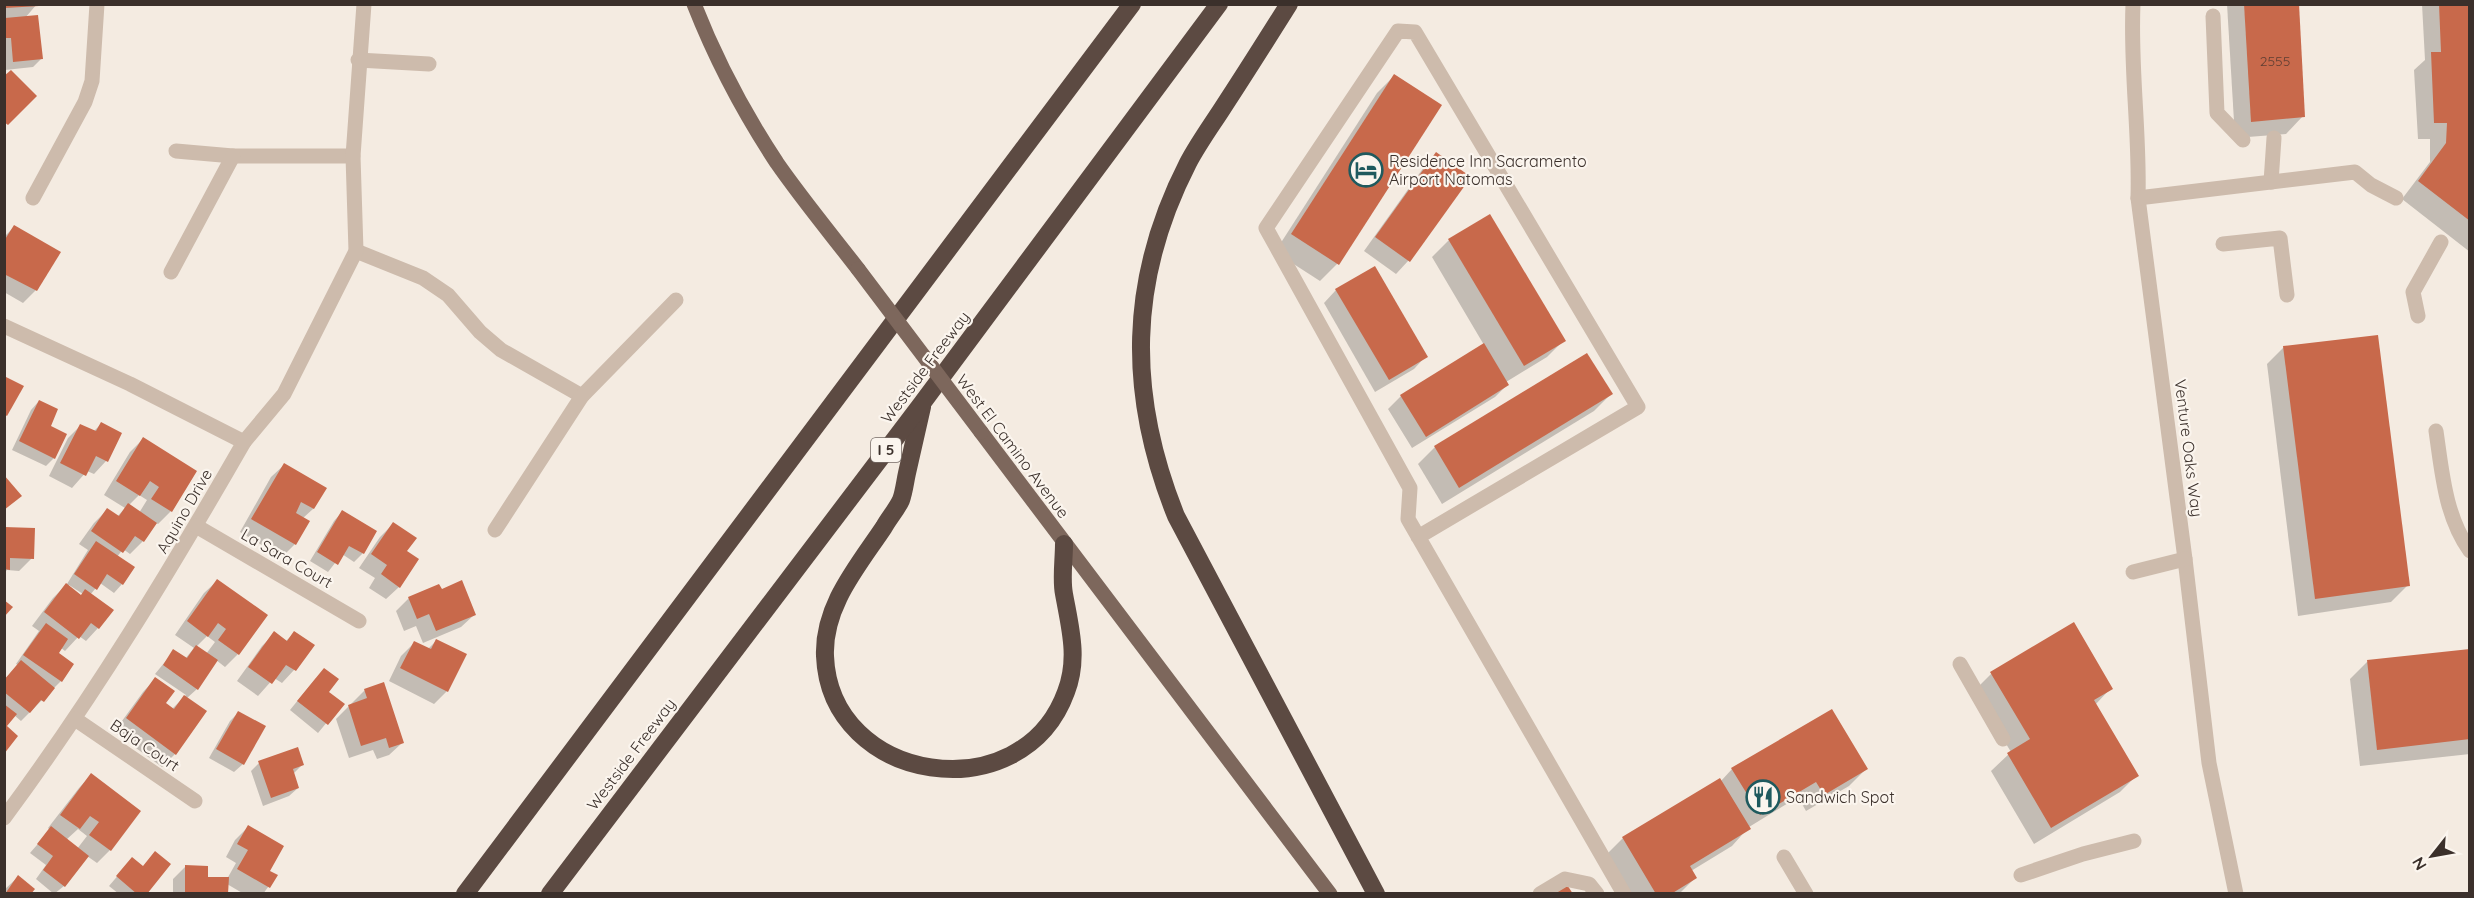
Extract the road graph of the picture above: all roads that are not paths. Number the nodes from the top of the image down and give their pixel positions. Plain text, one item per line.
1 (97, 4) edge
2 (364, 4) edge
3 (694, 4) edge
4 (1132, 4) edge
5 (1219, 4) edge
6 (1289, 4) edge
7 (2133, 4) edge
8 (2212, 16) dead end
9 (358, 60) junction
10 (429, 64) dead end
11 (2274, 138) dead end
12 (2243, 140) dead end
13 (176, 151) dead end
14 (232, 156) junction
15 (353, 156) junction
16 (2271, 182) junction
17 (33, 198) dead end
18 (2138, 198) junction
19 (2396, 198) dead end
20 (2441, 242) dead end
21 (2223, 244) dead end
22 (356, 250) junction
23 (171, 272) dead end
24 (2287, 295) dead end
25 (676, 300) dead end
26 (2418, 316) dead end
27 (4, 326) edge
28 (582, 396) junction
29 (923, 402) junction
30 (2436, 431) dead end
31 (244, 442) junction
32 (196, 526) junction
33 (495, 530) dead end
34 (1418, 537) junction
35 (1064, 544) junction
36 (2469, 551) edge
37 (2185, 560) junction
38 (2133, 572) dead end
39 (359, 621) dead end
40 (1960, 664) dead end
41 (75, 719) junction
42 (2003, 740) dead end
43 (195, 801) dead end
44 (4, 818) edge
45 (2134, 841) dead end
46 (1784, 857) dead end
47 (2021, 875) dead end
48 (465, 894) edge
49 (550, 894) edge
50 (1330, 894) edge
51 (1376, 894) edge
52 (1540, 894) edge
53 (1597, 894) edge
54 (1624, 894) edge
55 (1806, 894) edge
56 (2236, 894) edge

1 - 17 street
2 - 9 street
3 - 35 main road, West El Camino Avenue, bridge
4 - 48 highway
5 - 29 highway, Westside Freeway / I 5
6 - 51 highway
7 - 18 street, Venture Oaks Way
8 - 12 street
9 - 10 street
9 - 15 street
11 - 16 street
13 - 14 street
14 - 15 street
14 - 23 street
15 - 22 street
16 - 18 street
16 - 19 street
18 - 37 street, Venture Oaks Way
20 - 26 street
21 - 24 street
22 - 28 street
22 - 31 street, Aquino Drive
25 - 28 street
27 - 31 street
28 - 33 street
29 - 35 highway
29 - 49 highway, Westside Freeway / I 5
30 - 36 street
31 - 32 street, Aquino Drive
32 - 39 street, La Sara Court
32 - 41 street, Aquino Drive
34 - 34 street
34 - 54 street
35 - 50 main road, West El Camino Avenue
37 - 38 street
37 - 56 street, Venture Oaks Way
40 - 42 street
41 - 43 street, Baja Court
41 - 44 street, Aquino Drive
45 - 47 street
46 - 55 street
52 - 53 street

